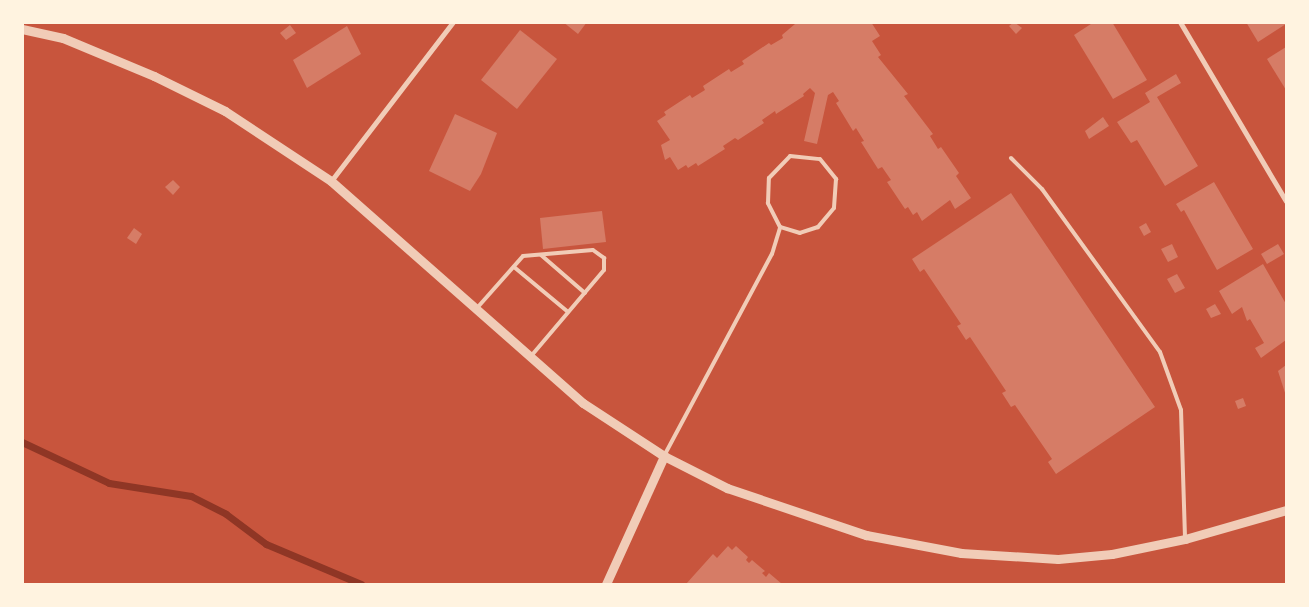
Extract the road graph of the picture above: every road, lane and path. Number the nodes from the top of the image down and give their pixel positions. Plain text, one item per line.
1 (453, 22) edge
2 (1180, 22) edge
3 (22, 29) edge
4 (1011, 158) dead end
5 (331, 181) junction
6 (1286, 202) edge
7 (780, 227) junction
8 (541, 254) junction
9 (514, 266) junction
10 (585, 292) junction
11 (477, 309) junction
12 (568, 312) junction
13 (530, 356) junction
14 (664, 456) junction
15 (1286, 510) edge
16 (1185, 539) junction
17 (606, 584) edge

1 - 5 street
2 - 6 street
3 - 5 street
4 - 16 lane
5 - 11 street
7 - 7 lane
7 - 14 lane
8 - 9 lane
8 - 10 lane
8 - 10 lane
9 - 11 lane
9 - 12 lane
10 - 12 lane
11 - 13 street
12 - 13 lane
13 - 14 street
14 - 16 street
14 - 17 street
15 - 16 street

